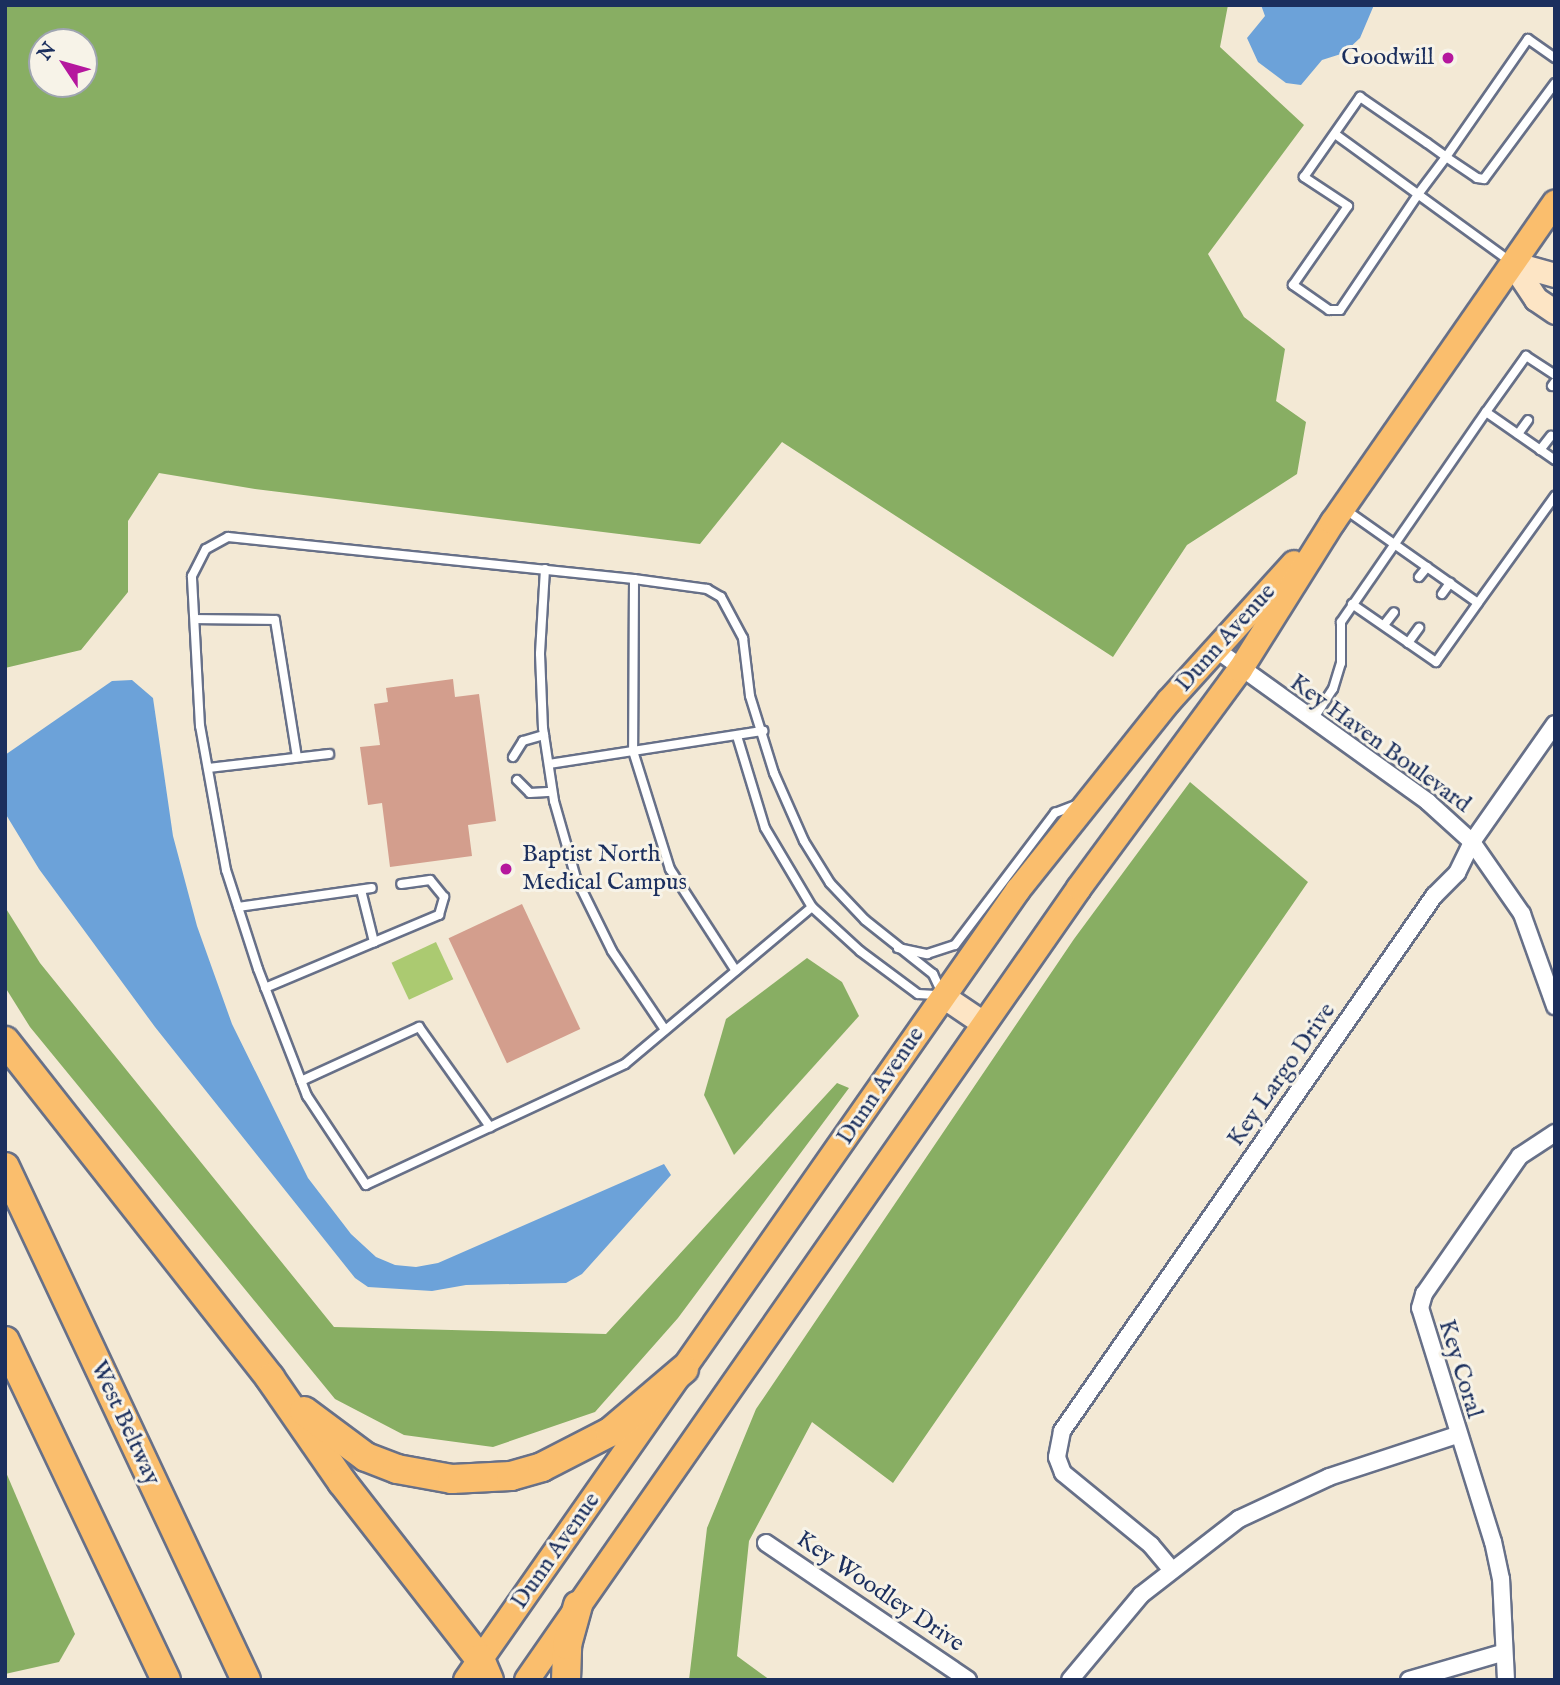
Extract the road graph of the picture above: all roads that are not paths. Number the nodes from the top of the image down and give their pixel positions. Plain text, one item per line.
1 (1555, 58) edge
2 (1555, 83) edge
3 (1335, 134) junction
4 (1446, 157) junction
5 (1419, 193) junction
6 (1555, 202) edge
7 (1512, 262) junction
8 (1555, 275) edge
9 (1555, 312) edge
10 (1555, 375) edge
11 (1486, 412) junction
12 (1528, 420) dead end
13 (1518, 434) junction
14 (1551, 436) dead end
15 (1540, 450) junction
16 (1555, 460) edge
17 (1555, 496) edge
18 (1338, 515) junction
19 (1394, 544) junction
20 (1427, 567) junction
21 (545, 569) junction
22 (1419, 577) dead end
23 (634, 579) junction
24 (1450, 583) junction
25 (1442, 594) dead end
26 (1478, 603) junction
27 (1352, 604) junction
28 (1394, 612) dead end
29 (195, 619) junction
30 (1384, 625) junction
31 (1419, 628) dead end
32 (1408, 643) junction
33 (1214, 648) junction
34 (1240, 670) junction
35 (1312, 721) junction
36 (1555, 724) edge
37 (763, 731) junction
38 (544, 736) junction
39 (737, 736) junction
40 (634, 751) junction
41 (329, 754) dead end
42 (297, 757) junction
43 (513, 757) dead end
44 (549, 764) junction
45 (208, 768) junction
46 (517, 780) dead end
47 (552, 792) junction
48 (1087, 800) junction
49 (1472, 842) junction
50 (401, 884) dead end
51 (372, 888) dead end
52 (361, 890) junction
53 (238, 907) junction
54 (812, 907) junction
55 (374, 942) junction
56 (896, 947) junction
57 (736, 971) junction
58 (265, 988) junction
59 (943, 996) junction
60 (1555, 1006) edge
61 (983, 1023) junction
62 (665, 1030) junction
63 (5, 1041) edge
64 (301, 1080) junction
65 (490, 1127) junction
66 (1555, 1133) edge
67 (5, 1167) edge
68 (5, 1341) edge
69 (684, 1369) junction
70 (270, 1378) junction
71 (1457, 1435) junction
72 (766, 1543) dead end
73 (1171, 1569) junction
74 (578, 1605) junction
75 (1502, 1653) junction
76 (478, 1673) edge
77 (166, 1680) edge
78 (246, 1680) edge
79 (510, 1680) edge
80 (527, 1680) edge
81 (566, 1680) edge
82 (968, 1680) edge
83 (1070, 1680) edge
84 (1409, 1680) edge
85 (1506, 1680) edge

1 - 4 lane
2 - 4 lane
3 - 4 lane
3 - 5 lane
3 - 5 lane
4 - 5 lane
5 - 7 lane
6 - 7 main road, Dunn Avenue
7 - 8 street
7 - 9 street
7 - 18 main road, Dunn Avenue
10 - 11 lane
11 - 13 lane
11 - 19 lane
12 - 13 lane
13 - 15 lane
14 - 15 lane
15 - 16 lane
17 - 26 lane
18 - 19 lane
18 - 33 main road, Dunn Avenue
18 - 34 main road, Dunn Avenue
19 - 20 lane
19 - 27 lane
20 - 22 lane
20 - 24 lane
21 - 23 lane
21 - 29 lane
21 - 38 lane
23 - 37 lane
23 - 40 lane
24 - 25 lane
24 - 26 lane
26 - 32 lane
27 - 30 lane
27 - 35 lane
28 - 30 lane
29 - 42 lane
29 - 45 lane
30 - 32 lane
31 - 32 lane
33 - 34 street, Key Haven Boulevard
33 - 48 main road, Dunn Avenue
34 - 35 street, Key Haven Boulevard
34 - 61 main road, Dunn Avenue
35 - 49 street, Key Haven Boulevard
36 - 49 street, Key Largo Drive
37 - 39 lane
37 - 56 lane
38 - 43 lane
38 - 44 lane
39 - 40 lane
39 - 54 lane
40 - 44 lane
40 - 57 lane
41 - 42 lane
42 - 45 lane
44 - 47 lane
45 - 53 lane
46 - 47 lane
47 - 62 lane
48 - 56 lane
48 - 59 main road, Dunn Avenue
49 - 60 street, Key Haven Boulevard
49 - 73 street, Key Largo Drive
50 - 55 lane
51 - 52 lane
52 - 53 lane
52 - 55 lane
53 - 58 lane
54 - 57 lane
54 - 59 lane
55 - 58 lane
56 - 59 lane
57 - 62 lane
58 - 64 lane
59 - 61 street
59 - 69 main road, Dunn Avenue
61 - 74 main road, Dunn Avenue
62 - 65 lane
63 - 70 highway
64 - 65 lane
64 - 65 lane
66 - 71 street, Key Coral
67 - 78 highway, West Beltway
68 - 77 highway
69 - 70 highway
69 - 76 main road, Dunn Avenue
70 - 76 highway
71 - 73 street, Key Coral
71 - 75 street
72 - 82 street, Key Woodley Drive
73 - 83 street, Key Coral
74 - 80 main road, Dunn Avenue
74 - 81 highway
75 - 84 street
75 - 85 street
76 - 79 highway

